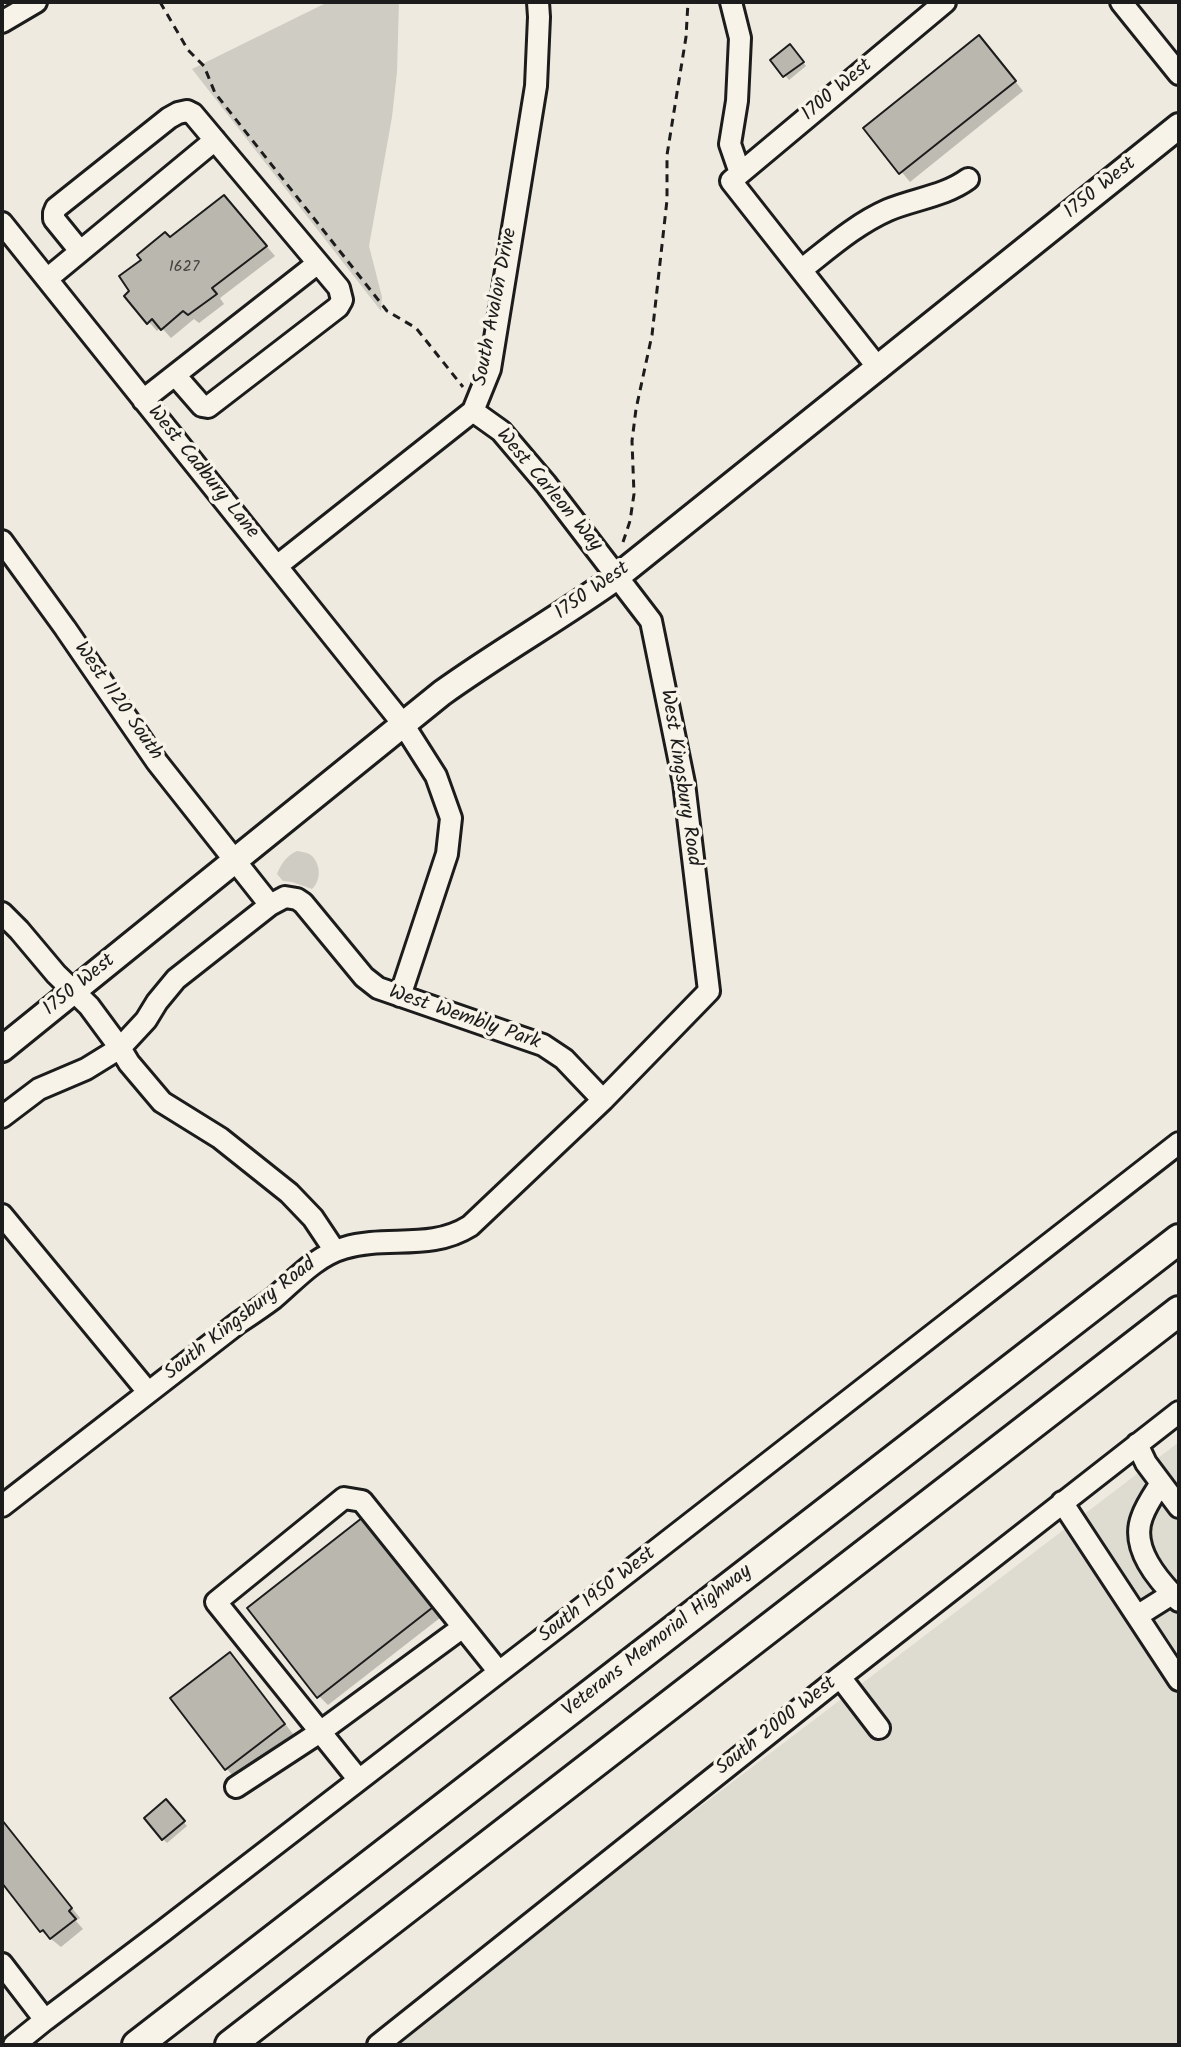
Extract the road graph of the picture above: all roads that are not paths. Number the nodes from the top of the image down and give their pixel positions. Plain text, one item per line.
1 (36, 2) edge
2 (538, 2) edge
3 (731, 2) edge
4 (945, 2) edge
5 (1121, 2) edge
6 (2, 22) edge
7 (1179, 74) edge
8 (1179, 126) edge
9 (215, 140) junction
10 (735, 177) junction
11 (968, 179) dead end
12 (2, 223) edge
13 (80, 251) junction
14 (318, 263) junction
15 (801, 270) junction
16 (47, 279) junction
17 (879, 369) junction
18 (175, 375) junction
19 (143, 400) junction
20 (473, 411) junction
21 (2, 541) edge
22 (277, 566) junction
23 (618, 576) junction
24 (403, 724) junction
25 (235, 861) junction
26 (270, 905) junction
27 (2, 913) edge
28 (74, 991) junction
29 (709, 991) joint
30 (400, 996) junction
31 (120, 1048) junction
32 (2, 1049) edge
33 (603, 1100) junction
34 (2, 1117) edge
35 (1179, 1143) edge
36 (2, 1215) edge
37 (1179, 1239) edge
38 (335, 1251) junction
39 (1179, 1311) edge
40 (148, 1392) junction
41 (1179, 1412) edge
42 (1137, 1444) junction
43 (1161, 1483) junction
44 (1062, 1502) junction
45 (2, 1506) edge
46 (1179, 1507) edge
47 (1176, 1597) edge
48 (1137, 1616) junction
49 (463, 1627) junction
50 (499, 1672) junction
51 (840, 1677) junction
52 (1179, 1680) edge
53 (879, 1728) dead end
54 (320, 1732) junction
55 (359, 1780) junction
56 (236, 1787) dead end
57 (2, 1964) edge
58 (45, 2020) junction
59 (14, 2045) edge
60 (137, 2045) edge
61 (230, 2045) edge
62 (378, 2045) edge

1 - 6 street
2 - 20 street, South Avalon Drive
3 - 10 street
4 - 10 street, 1700 West
5 - 7 street
8 - 17 main road, 1750 West
9 - 13 street
9 - 13 street
9 - 14 street
10 - 15 street
11 - 15 street
12 - 16 street, West Cadbury Lane
13 - 16 street
14 - 18 street
14 - 18 street
15 - 17 street
16 - 19 street, West Cadbury Lane
17 - 23 main road, 1750 West
18 - 19 street
19 - 22 street, West Cadbury Lane
20 - 22 street, South Avalon Drive
20 - 23 street, West Carleon Way
21 - 25 street, West 1120 South
22 - 24 street, West Cadbury Lane
23 - 24 main road, 1750 West
23 - 29 street, West Kingsbury Road
24 - 25 main road, 1750 West
24 - 30 street, West Cadbury Lane
25 - 26 street
25 - 28 main road, 1750 West
26 - 30 street, West Wembly Park
26 - 31 street
27 - 28 street
28 - 31 street
28 - 32 main road, 1750 West
29 - 33 street, South Kingsbury Road
30 - 33 street, West Wembly Park
31 - 34 street
31 - 38 street
33 - 38 street, South Kingsbury Road
35 - 50 street, South 1950 West
36 - 40 street
37 - 60 highway, Veterans Memorial Highway
38 - 40 street, South Kingsbury Road
39 - 61 highway
40 - 45 street, South Kingsbury Road
41 - 42 street, South 2000 West
42 - 43 street
42 - 44 street, South 2000 West
43 - 46 street
43 - 47 street
44 - 48 street
44 - 51 street, South 2000 West
47 - 48 street
48 - 52 street
49 - 50 street
49 - 54 street
49 - 54 street
50 - 55 street, South 1950 West
51 - 53 street
51 - 62 street, South 2000 West
54 - 55 street
54 - 56 street
55 - 58 street, South 1950 West
57 - 58 street
58 - 59 street, South 1950 West

